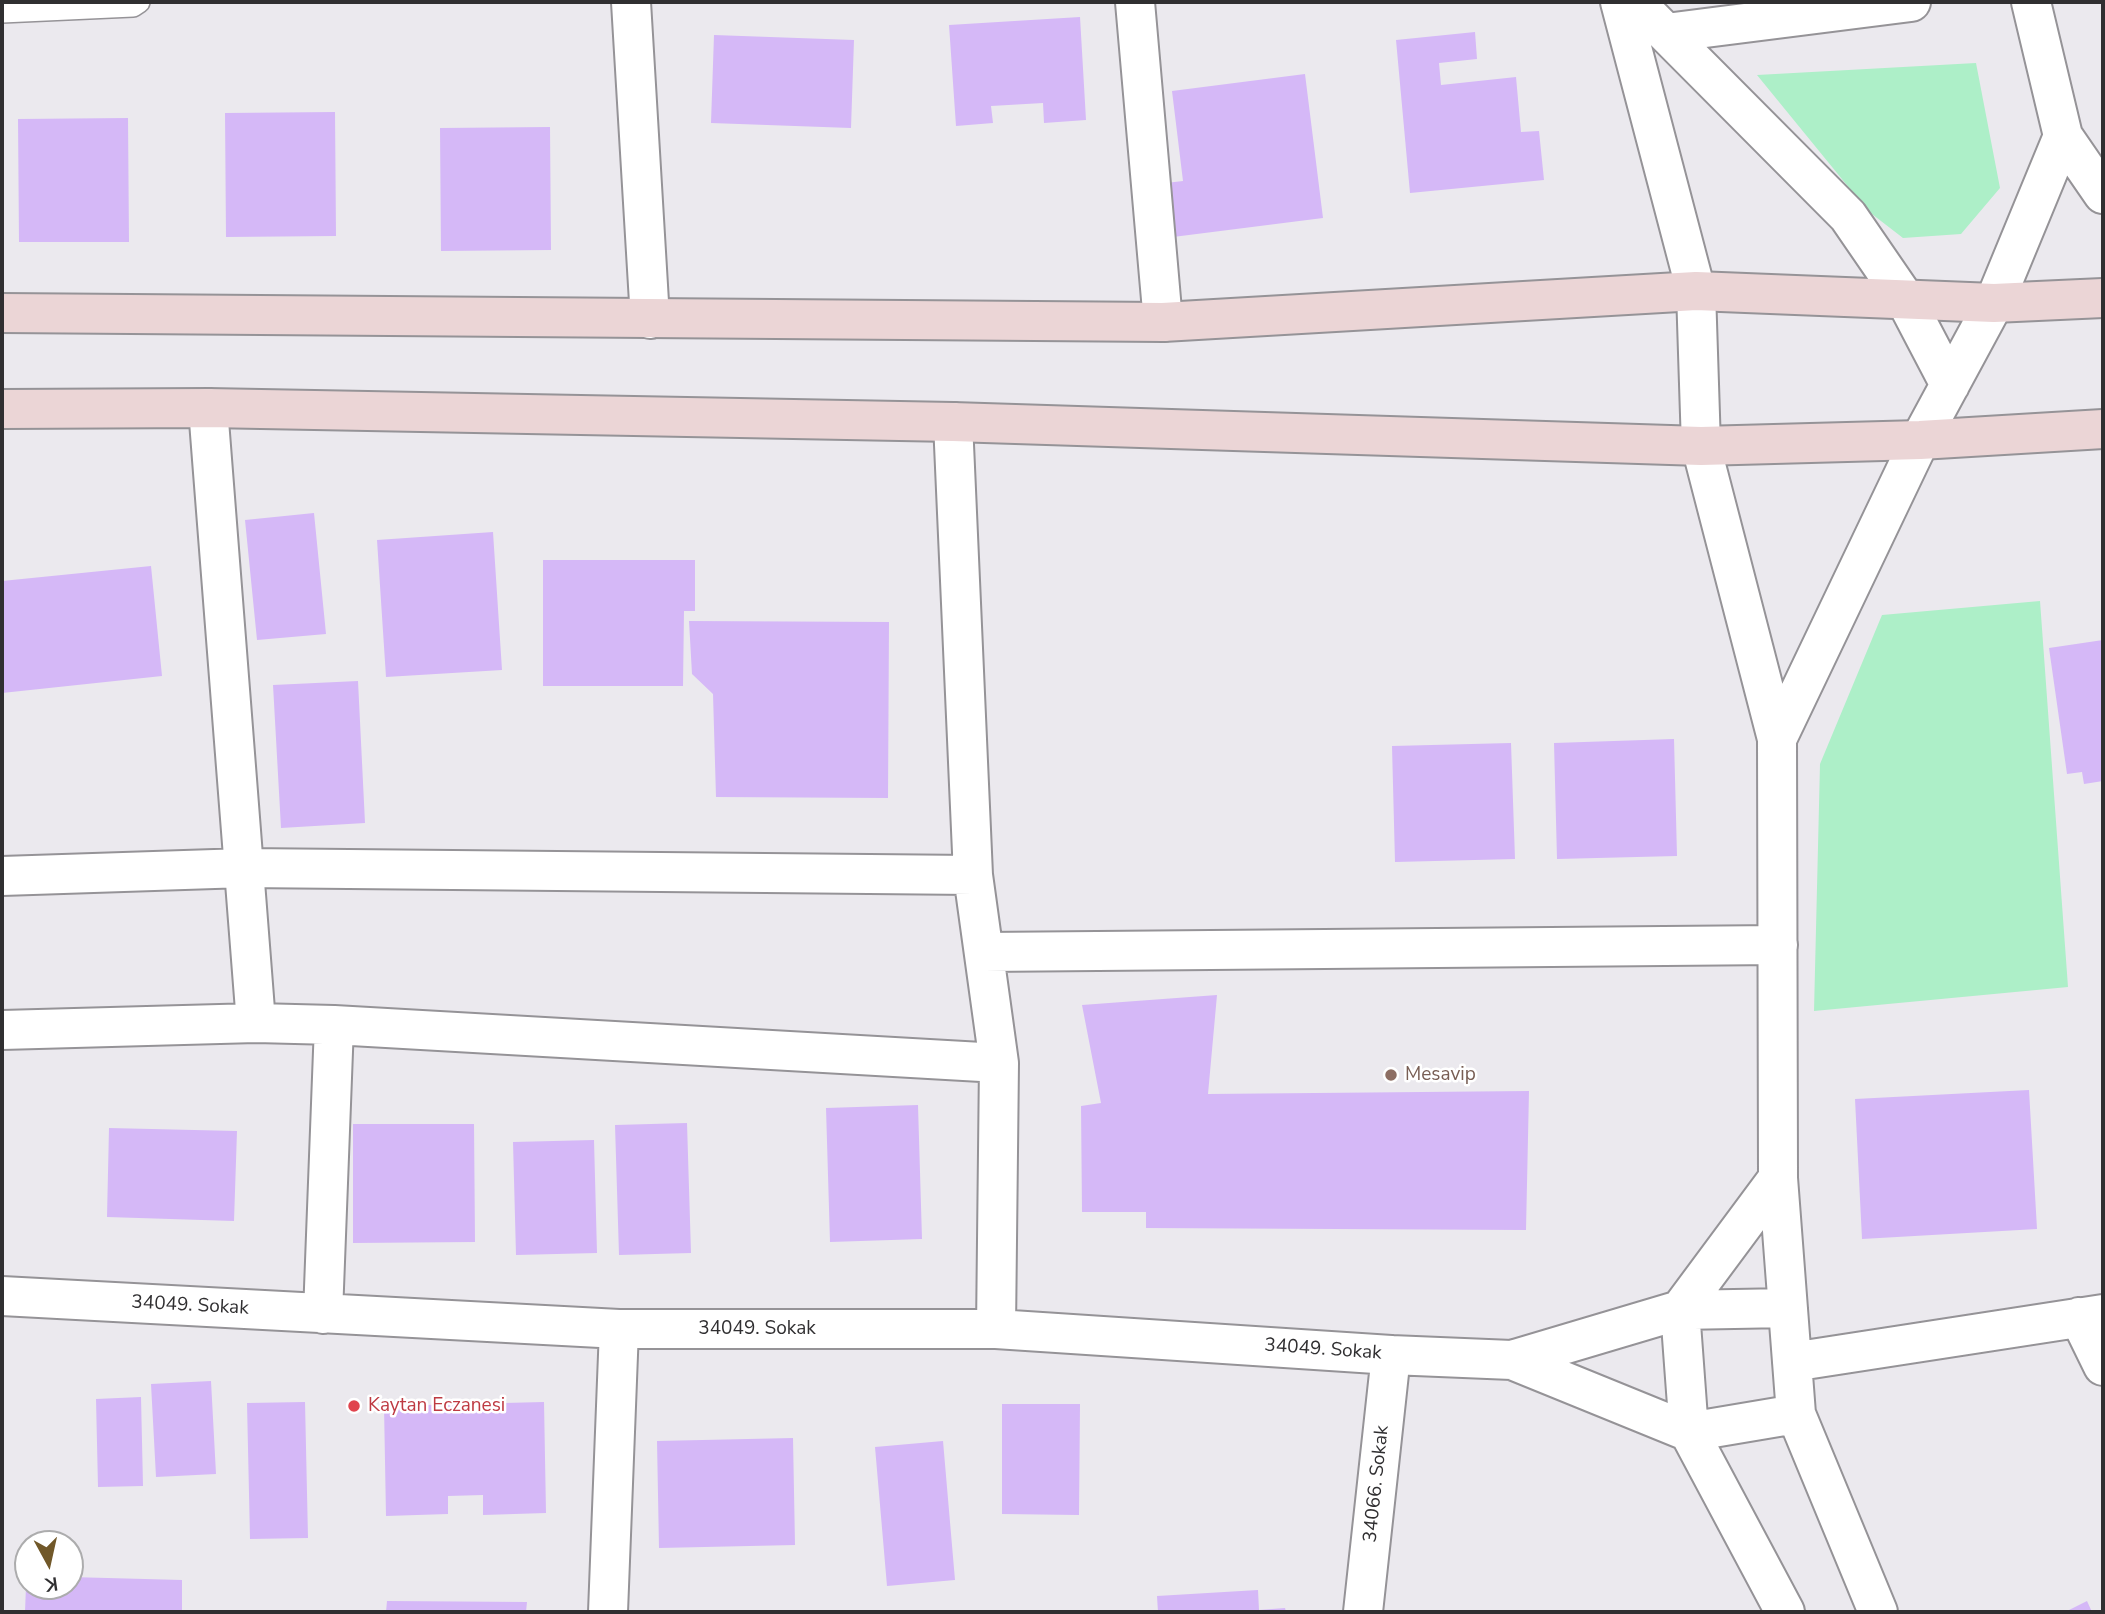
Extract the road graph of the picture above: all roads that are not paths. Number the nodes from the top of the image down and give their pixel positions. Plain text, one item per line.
1 (139, 2) edge
2 (631, 2) edge
3 (1135, 2) edge
4 (1620, 2) edge
5 (1635, 2) edge
6 (1911, 2) edge
7 (2031, 2) edge
8 (2, 12) edge
9 (1666, 33) junction
10 (2063, 136) junction
11 (2103, 194) edge
12 (1696, 291) junction
13 (2103, 298) edge
14 (1905, 299) junction
15 (1994, 303) junction
16 (2, 313) edge
17 (650, 319) junction
18 (1163, 322) junction
19 (1950, 384) junction
20 (208, 408) junction
21 (2, 409) edge
22 (953, 422) junction
23 (2103, 429) edge
24 (1920, 440) junction
25 (1701, 446) junction
26 (1777, 739) junction
27 (245, 868) junction
28 (973, 875) junction
29 (2, 876) edge
30 (1778, 945) junction
31 (984, 953) junction
32 (256, 1024) junction
33 (334, 1025) junction
34 (2, 1030) edge
35 (999, 1063) junction
36 (1778, 1178) junction
37 (2, 1296) edge
38 (1788, 1308) junction
39 (1680, 1310) junction
40 (323, 1314) junction
41 (2091, 1315) edge
42 (619, 1329) junction
43 (996, 1329) junction
44 (1391, 1355) junction
45 (1512, 1360) junction
46 (1792, 1362) junction
47 (2103, 1366) edge
48 (1796, 1414) junction
49 (1689, 1432) junction
50 (608, 1612) edge
51 (1363, 1612) edge
52 (1785, 1612) edge
53 (1878, 1612) edge

1 - 8 lane
2 - 17 street
3 - 18 street
4 - 12 street
5 - 9 street
6 - 9 street
7 - 10 street
9 - 14 street
10 - 11 street
10 - 15 street
12 - 14 main road
12 - 18 main road
12 - 25 street
13 - 15 main road
14 - 15 main road
14 - 19 street
15 - 19 street
16 - 17 main road
17 - 18 main road
19 - 24 street
20 - 21 main road
20 - 22 main road
20 - 27 street
22 - 25 main road
22 - 28 street
23 - 24 main road
24 - 25 main road
24 - 26 street
25 - 26 street
26 - 30 street
27 - 28 street
27 - 29 street
27 - 32 street
28 - 31 street
30 - 31 street
30 - 36 street
31 - 35 street
32 - 33 street
32 - 34 street
33 - 35 street
33 - 40 street
35 - 43 street
36 - 38 street
36 - 39 street
37 - 40 street, 34049. Sokak
38 - 39 street
38 - 46 street
39 - 45 street
39 - 49 street
40 - 42 street, 34049. Sokak
41 - 46 street
41 - 47 street
42 - 43 street, 34049. Sokak
42 - 50 street
43 - 44 street, 34049. Sokak
44 - 45 street, 34049. Sokak
44 - 51 street, 34066. Sokak
45 - 49 street
46 - 48 street
48 - 49 street
48 - 53 street
49 - 52 street

